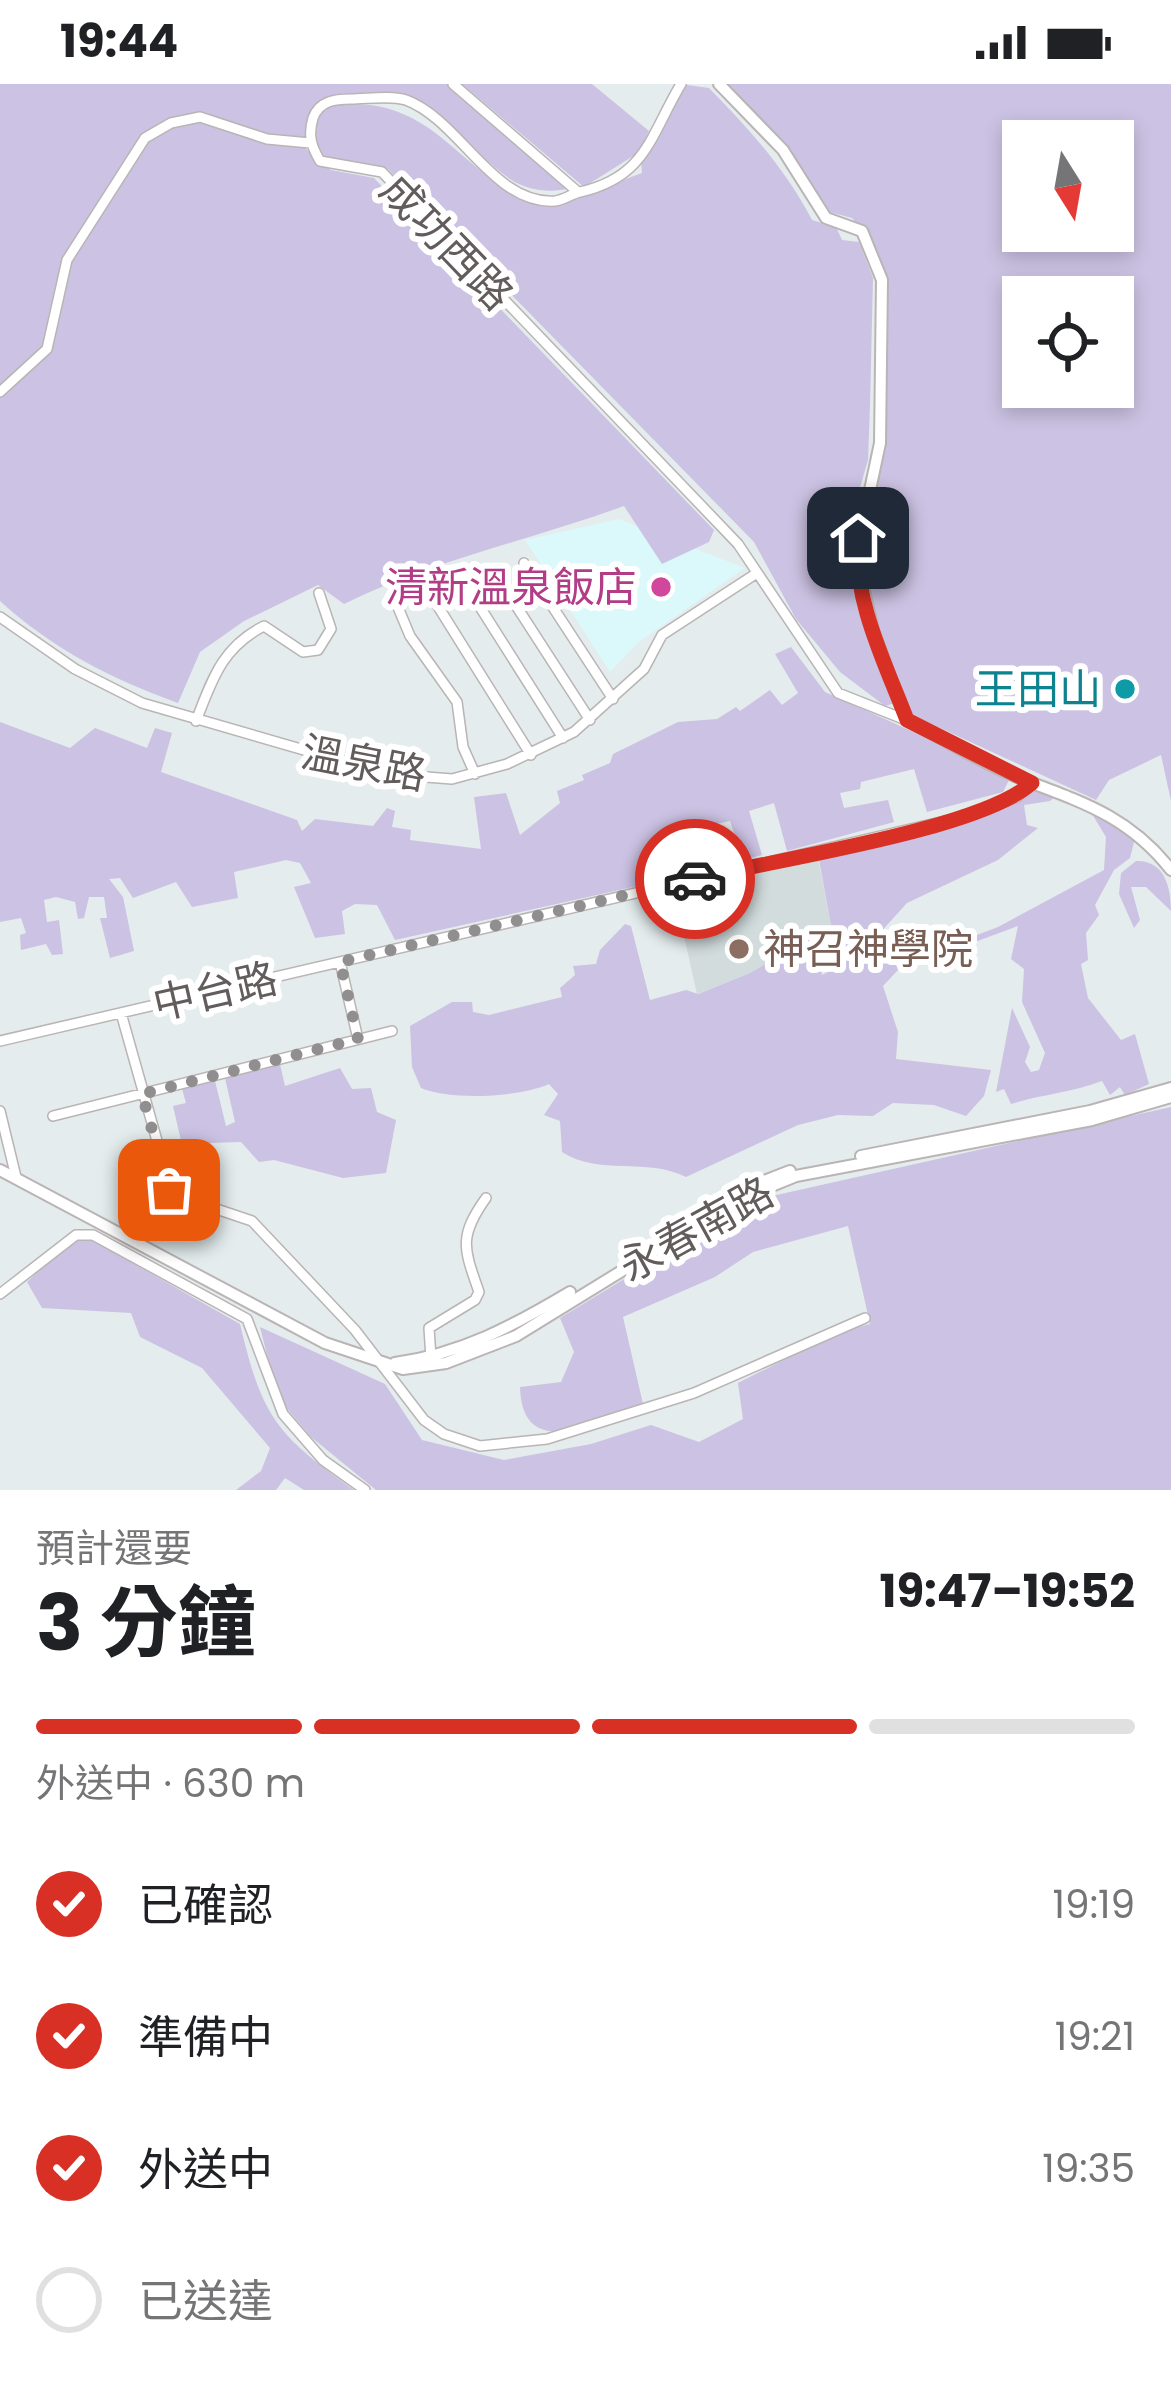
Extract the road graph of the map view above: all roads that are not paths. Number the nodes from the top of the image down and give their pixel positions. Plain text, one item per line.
1 (453, 84) edge
2 (680, 84) edge
3 (719, 84) edge
4 (310, 142) junction
5 (578, 192) junction
6 (0, 392) edge
7 (524, 563) dead end
8 (493, 570) dead end
9 (757, 573) junction
10 (461, 577) dead end
11 (319, 592) dead end
12 (434, 600) dead end
13 (397, 604) dead end
14 (0, 617) edge
15 (614, 698) junction
16 (907, 720) junction
17 (196, 721) junction
18 (590, 721) junction
19 (563, 738) junction
20 (532, 755) junction
21 (475, 774) junction
22 (1032, 783) junction
23 (1171, 870) edge
24 (340, 962) junction
25 (121, 1012) junction
26 (392, 1031) dead end
27 (358, 1039) junction
28 (0, 1042) edge
29 (1171, 1088) edge
30 (142, 1094) junction
31 (1171, 1097) edge
32 (53, 1116) dead end
33 (1091, 1116) junction
34 (1, 1117) edge
35 (0, 1169) edge
36 (16, 1177) junction
37 (735, 1197) junction
38 (486, 1198) dead end
39 (0, 1294) edge
40 (866, 1318) dead end
41 (431, 1358) junction
42 (380, 1365) junction
43 (365, 1490) edge

1 - 5 street
2 - 5 street, 成功西路
3 - 16 street
4 - 5 street, 成功西路
4 - 6 street
4 - 9 street, 成功西路
7 - 15 street
8 - 18 street
9 - 15 street, 溫泉路
9 - 16 street, 成功西路
10 - 19 street
11 - 17 street
12 - 20 street
13 - 21 street
14 - 17 street, 溫泉路
15 - 18 street, 溫泉路
16 - 22 street, 成功西路
17 - 21 street, 溫泉路
18 - 19 street, 溫泉路
19 - 20 street, 溫泉路
20 - 21 street, 溫泉路
22 - 23 street
22 - 24 street, 中台路
24 - 25 street, 中台路
24 - 27 street
25 - 28 street, 中台路
25 - 30 street
26 - 27 street
27 - 30 street
29 - 33 street, 永春南路
30 - 32 street
30 - 42 street
31 - 33 street, 永春南路
33 - 37 street, 永春南路
34 - 36 street
35 - 36 street, 永春南路
36 - 42 street, 永春南路
37 - 41 street, 永春南路
37 - 42 street, 永春南路
38 - 41 street
39 - 43 street
40 - 42 street
41 - 42 street, 永春南路

